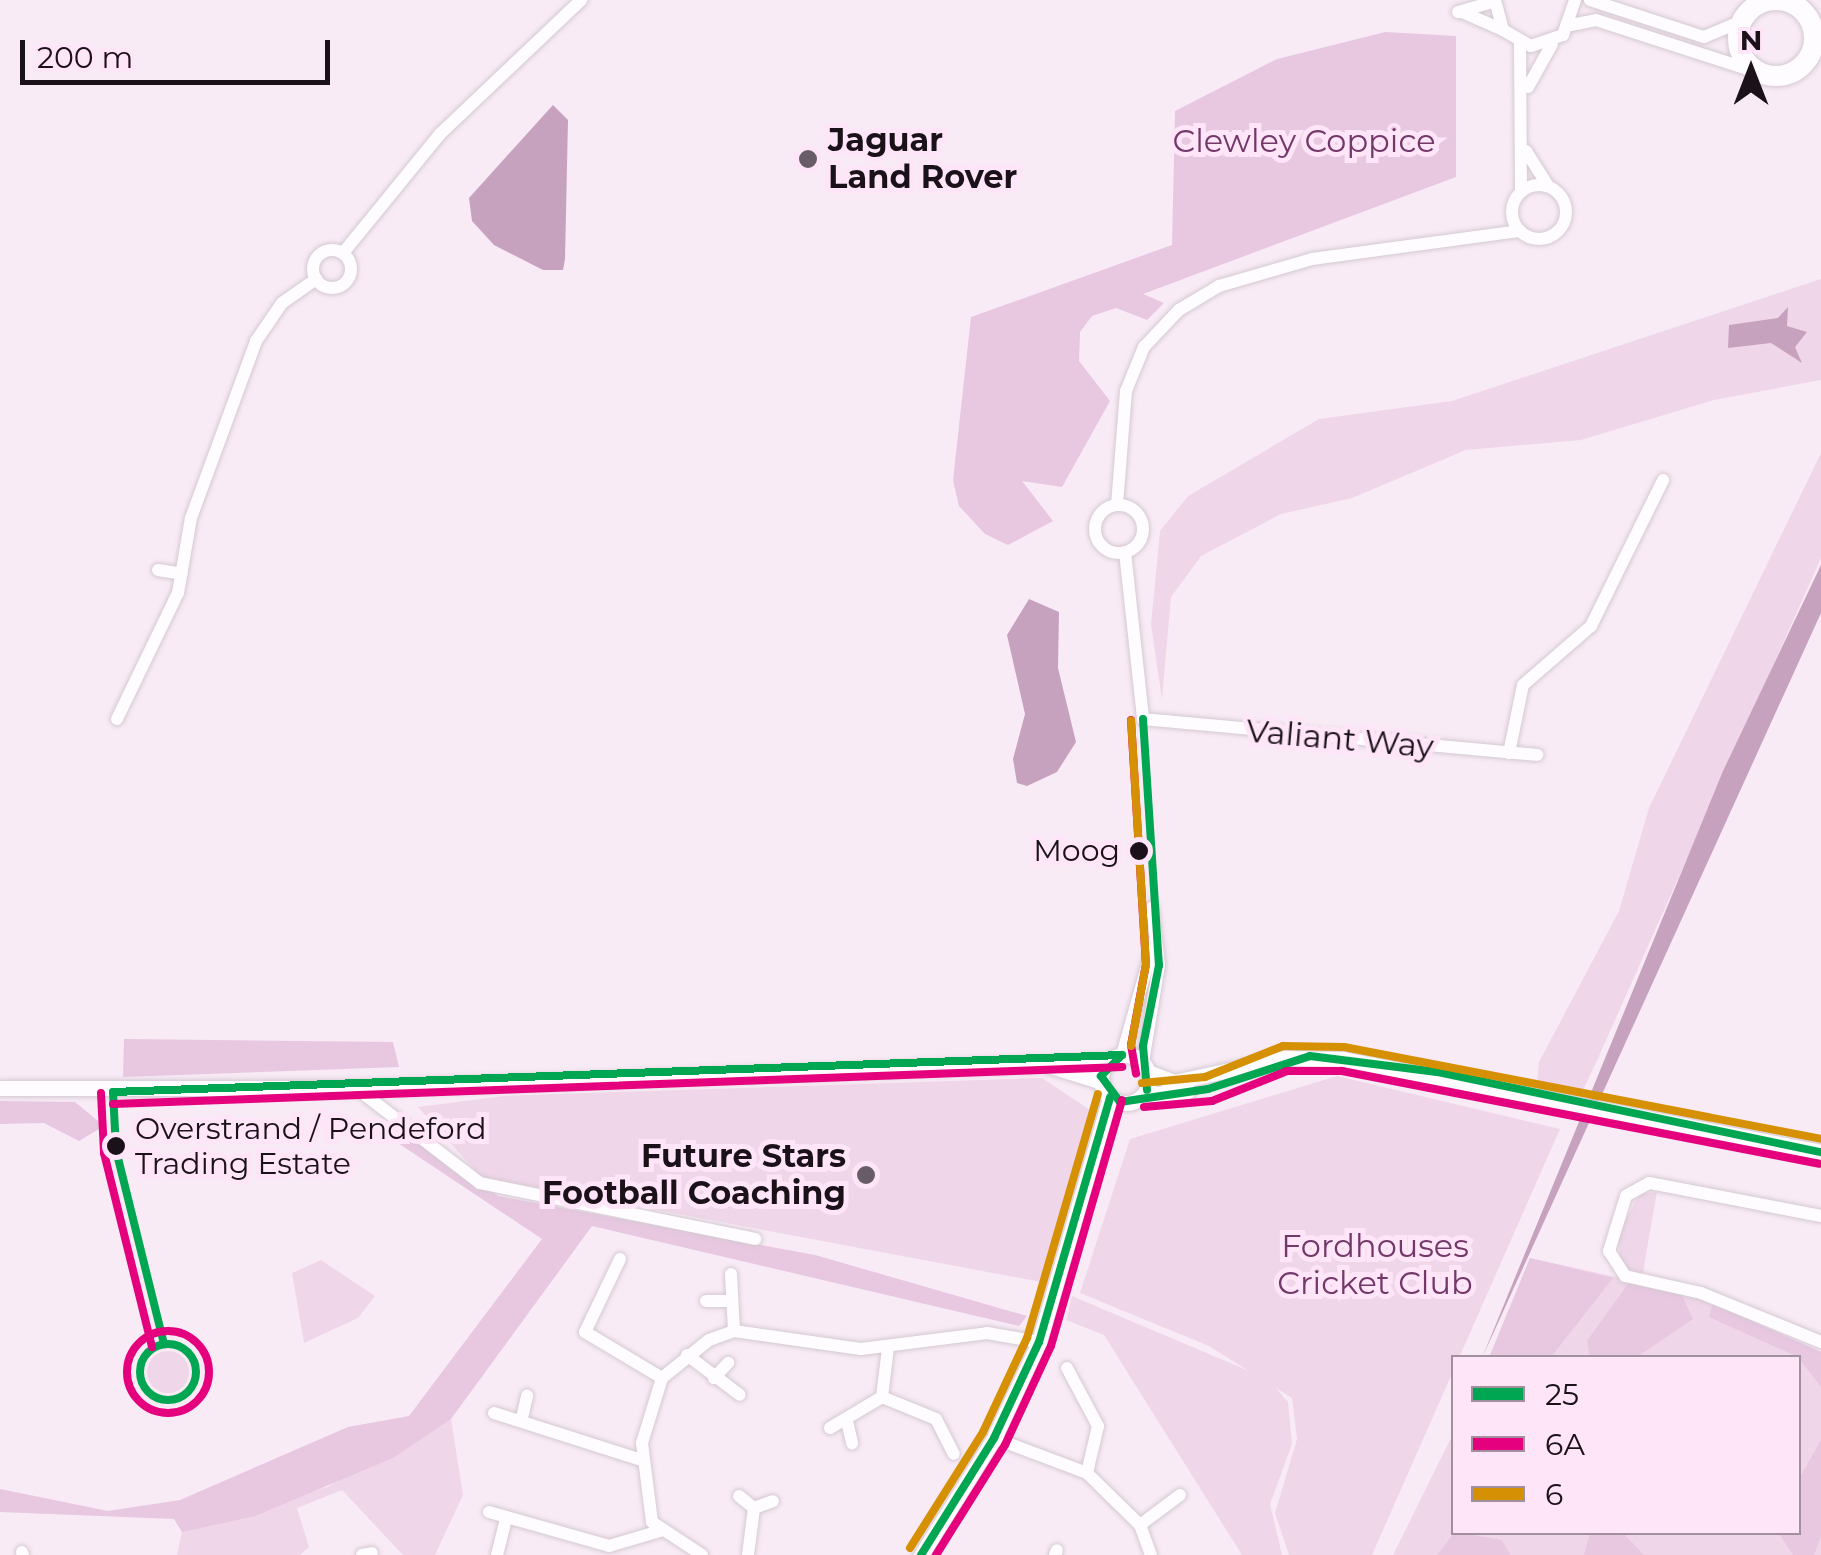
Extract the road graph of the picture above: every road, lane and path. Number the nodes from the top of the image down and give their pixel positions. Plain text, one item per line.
1 (581, 0) edge
2 (1575, 0) edge
3 (1590, 0) edge
4 (1776, 0) edge
5 (1494, 1) edge
6 (1810, 10) edge
7 (1745, 12) edge
8 (1571, 25) junction
9 (1503, 30) junction
10 (1553, 42) junction
11 (1520, 43) junction
12 (1757, 72) junction
13 (1527, 90) junction
14 (1524, 149) junction
15 (1548, 186) junction
16 (1521, 192) junction
17 (1512, 214) junction
18 (1520, 230) junction
19 (1473, 232) junction
20 (343, 253) junction
21 (316, 279) junction
22 (1663, 480) dead end
23 (1117, 506) junction
24 (1125, 552) junction
25 (158, 570) dead end
26 (182, 574) junction
27 (117, 719) dead end
28 (1509, 753) junction
29 (1537, 755) dead end
30 (1152, 907) dead end
31 (1156, 936) junction
32 (1116, 1058) junction
33 (1040, 1061) junction
34 (1266, 1062) junction
35 (1146, 1067) junction
36 (0, 1088) edge
37 (356, 1088) junction
38 (1112, 1094) junction
39 (1144, 1094) junction
40 (1821, 1152) edge
41 (1821, 1216) edge
42 (755, 1239) dead end
43 (620, 1260) dead end
44 (731, 1274) dead end
45 (706, 1301) dead end
46 (732, 1301) junction
47 (734, 1331) junction
48 (1039, 1342) junction
49 (1821, 1342) edge
50 (888, 1348) junction
51 (687, 1355) junction
52 (728, 1363) dead end
53 (1067, 1368) dead end
54 (662, 1378) junction
55 (714, 1378) junction
56 (740, 1395) dead end
57 (528, 1396) dead end
58 (882, 1398) junction
59 (494, 1413) dead end
60 (522, 1418) junction
61 (847, 1422) junction
62 (830, 1428) dead end
63 (994, 1438) junction
64 (852, 1442) dead end
65 (958, 1445) dead end
66 (641, 1460) junction
67 (1088, 1473) junction
68 (1180, 1495) dead end
69 (739, 1496) dead end
70 (773, 1501) dead end
71 (754, 1508) junction
72 (489, 1512) dead end
73 (506, 1520) junction
74 (1140, 1525) junction
75 (660, 1531) junction
76 (608, 1551) edge
77 (497, 1555) edge
78 (702, 1555) edge
79 (748, 1555) edge
80 (921, 1555) edge
81 (1151, 1555) edge

1 - 20 street
2 - 8 street
3 - 7 street
4 - 6 main road
4 - 7 main road
5 - 9 street
5 - 9 street
6 - 12 main road
7 - 12 main road
8 - 10 street
8 - 12 street
9 - 11 street
10 - 11 street
10 - 13 street
11 - 13 street
13 - 14 street
14 - 15 street
14 - 16 street
15 - 16 street
15 - 18 street
16 - 17 street
17 - 18 street
17 - 19 street
18 - 19 street
19 - 23 street
20 - 21 street
20 - 21 street
21 - 26 street
22 - 28 street
23 - 24 street
23 - 24 street
24 - 28 street, Valiant Way
25 - 26 street
26 - 27 street
28 - 29 street, Valiant Way
30 - 31 street
31 - 32 street
31 - 35 street
32 - 33 street
32 - 35 street
32 - 38 street
33 - 37 street
33 - 38 street
34 - 35 street
34 - 39 street
34 - 40 street
35 - 39 street
36 - 37 street
37 - 42 street
38 - 39 street
38 - 48 street
41 - 49 street
43 - 54 street
44 - 46 street
45 - 46 street
46 - 47 street
47 - 50 street
47 - 51 street
48 - 50 street
48 - 63 street
50 - 58 street
51 - 54 street
51 - 55 street
52 - 55 street
53 - 67 street
54 - 66 street
55 - 56 street
57 - 60 street
58 - 61 street
58 - 65 street
59 - 60 street
60 - 66 street
61 - 62 street
61 - 64 street
63 - 67 street
63 - 80 street
66 - 75 street
67 - 74 street
68 - 74 street
69 - 71 street
70 - 71 street
71 - 79 street
72 - 73 street
73 - 76 street
73 - 77 street
74 - 81 street
75 - 76 street
75 - 78 street

